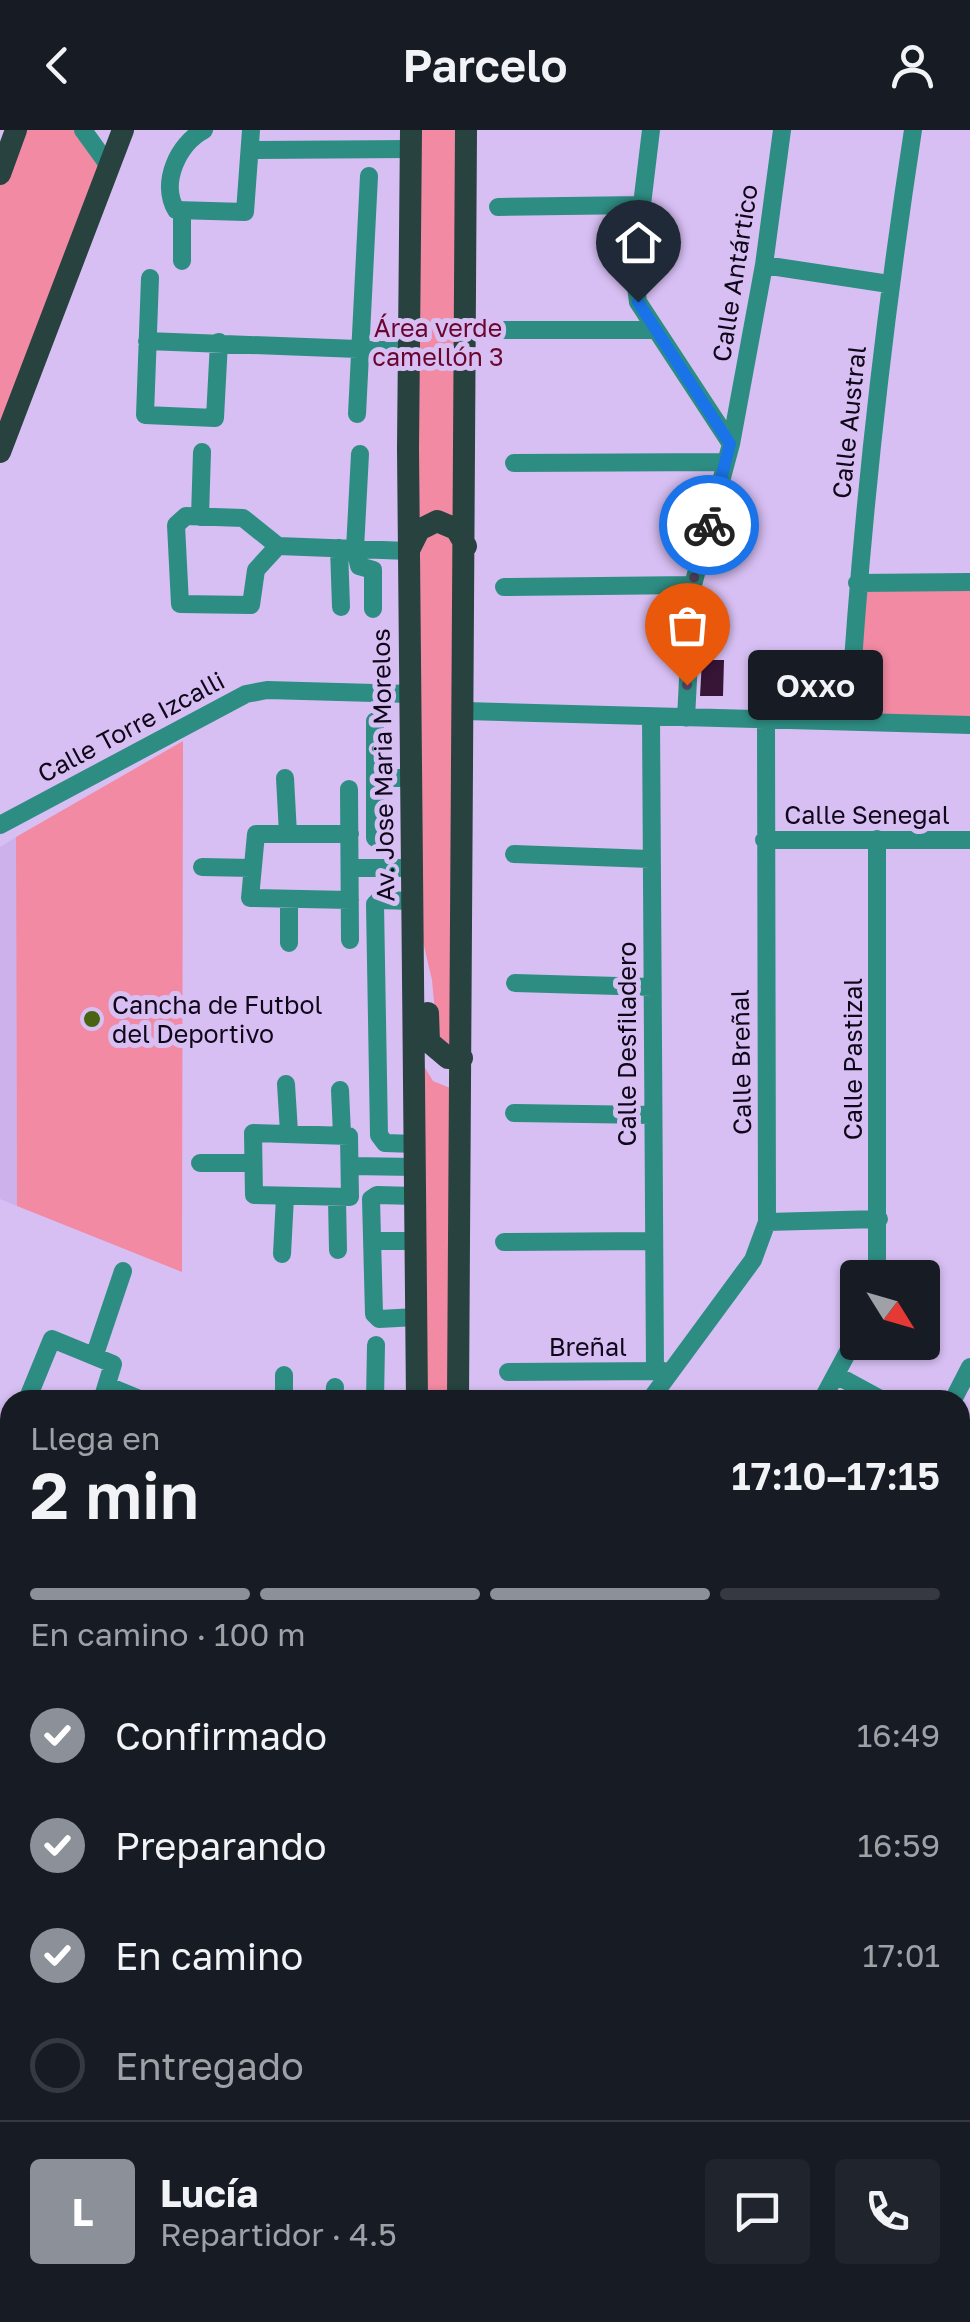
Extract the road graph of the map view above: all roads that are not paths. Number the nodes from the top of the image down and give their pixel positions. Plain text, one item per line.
1 (16, 130) edge
2 (83, 130) edge
3 (122, 130) edge
4 (204, 130) edge
5 (250, 130) edge
6 (466, 130) edge
7 (650, 130) edge
8 (782, 130) edge
9 (913, 130) edge
10 (411, 140) edge
11 (251, 150) junction
12 (109, 166) junction
13 (0, 174) edge
14 (369, 176) dead end
15 (642, 205) junction
16 (498, 207) dead end
17 (182, 210) junction
18 (182, 261) dead end
19 (764, 266) junction
20 (150, 278) dead end
21 (889, 284) junction
22 (499, 330) dead end
23 (654, 330) junction
24 (147, 341) junction
25 (220, 342) junction
26 (360, 348) junction
27 (410, 351) junction
28 (357, 414) dead end
29 (0, 452) edge
30 (202, 452) dead end
31 (728, 453) junction
32 (360, 454) dead end
33 (514, 463) dead end
34 (200, 517) junction
35 (278, 546) junction
36 (466, 546) junction
37 (347, 549) junction
38 (408, 552) junction
39 (970, 582) edge
40 (857, 583) junction
41 (692, 585) junction
42 (504, 587) dead end
43 (340, 607) dead end
44 (373, 608) dead end
45 (410, 694) junction
46 (465, 712) junction
47 (650, 717) junction
48 (686, 718) junction
49 (375, 721) dead end
50 (766, 721) junction
51 (848, 721) junction
52 (970, 725) edge
53 (285, 778) dead end
54 (375, 778) junction
55 (411, 778) junction
56 (350, 789) dead end
57 (0, 825) edge
58 (288, 834) junction
59 (350, 834) junction
60 (376, 838) dead end
61 (764, 840) junction
62 (878, 840) junction
63 (970, 840) edge
64 (514, 854) dead end
65 (650, 859) junction
66 (202, 866) dead end
67 (252, 868) junction
68 (350, 868) junction
69 (412, 868) junction
70 (289, 900) junction
71 (350, 900) junction
72 (412, 900) junction
73 (412, 937) junction
74 (350, 940) dead end
75 (289, 943) dead end
76 (515, 983) dead end
77 (652, 987) junction
78 (378, 1022) junction
79 (414, 1024) junction
80 (462, 1058) junction
81 (414, 1080) junction
82 (378, 1081) junction
83 (286, 1084) dead end
84 (340, 1090) dead end
85 (514, 1113) dead end
86 (653, 1115) junction
87 (289, 1132) junction
88 (342, 1134) junction
89 (415, 1155) junction
90 (200, 1163) dead end
91 (252, 1163) junction
92 (351, 1166) junction
93 (416, 1196) junction
94 (285, 1197) junction
95 (338, 1198) junction
96 (878, 1219) junction
97 (768, 1222) junction
98 (652, 1240) junction
99 (372, 1241) junction
100 (416, 1241) junction
101 (504, 1242) dead end
102 (338, 1250) dead end
103 (282, 1254) dead end
104 (877, 1260) edge
105 (123, 1271) dead end
106 (416, 1318) junction
107 (376, 1345) dead end
108 (94, 1354) junction
109 (844, 1360) edge
110 (970, 1367) edge
111 (662, 1371) junction
112 (508, 1372) dead end
113 (284, 1375) dead end
114 (836, 1375) junction
115 (31, 1390) edge
116 (106, 1390) edge
117 (284, 1390) edge
118 (374, 1390) edge
119 (416, 1390) edge
120 (458, 1390) edge
121 (654, 1390) edge
122 (828, 1390) edge
123 (864, 1390) edge
124 (958, 1390) edge

1 - 13 main road
2 - 12 street
3 - 12 main road
4 - 17 street
5 - 11 street
6 - 36 main road
7 - 15 street
8 - 19 street, Calle Antártico
9 - 21 street, Calle Austral
10 - 11 street
10 - 27 main road, Av. Jose Maria Morelos
11 - 17 street
12 - 29 main road
14 - 26 street
15 - 16 street
15 - 23 street
17 - 18 street
19 - 21 street
19 - 31 street, Calle Antártico
20 - 24 street
21 - 40 street, Calle Austral
22 - 23 street
23 - 31 street
24 - 25 street
24 - 25 street
25 - 26 street
26 - 27 street
26 - 28 street
27 - 38 main road, Av. Jose Maria Morelos
30 - 34 street
31 - 33 street
31 - 41 street, Calle Antártico
32 - 37 street
34 - 35 street
34 - 35 street
35 - 37 street
36 - 38 main road
36 - 46 main road
37 - 38 street
37 - 43 street
37 - 44 street
38 - 45 main road, Av. Jose Maria Morelos
39 - 40 street
40 - 51 street, Calle Austral
41 - 42 street
41 - 48 street, Calle Antártico
45 - 55 main road, Av. Jose Maria Morelos
45 - 57 street, Calle Torre Izcalli
46 - 47 street
46 - 80 main road
47 - 48 street
47 - 65 street, Calle Desfiladero
48 - 50 street
49 - 54 street
50 - 51 street
50 - 61 street, Calle Breñal
51 - 52 street
53 - 58 street
54 - 55 street
54 - 60 street
55 - 69 main road, Av. Jose Maria Morelos
56 - 59 street
58 - 59 street
58 - 67 street
59 - 68 street
61 - 62 street, Calle Senegal
61 - 97 street, Calle Breñal
62 - 63 street, Calle Senegal
62 - 96 street, Calle Pastizal
64 - 65 street
65 - 77 street, Calle Desfiladero
66 - 67 street
67 - 70 street
68 - 69 street
68 - 71 street
69 - 72 main road, Av. Jose Maria Morelos
70 - 71 street
70 - 75 street
71 - 74 street
72 - 73 main road, Av. Jose Maria Morelos
72 - 78 street
73 - 79 main road, Av. Jose Maria Morelos
73 - 80 main road
76 - 77 street
77 - 86 street, Calle Desfiladero
78 - 79 street
78 - 82 street
79 - 81 main road, Av. Jose Maria Morelos
80 - 120 main road
81 - 82 street
81 - 89 main road, Av. Jose Maria Morelos
82 - 89 street
83 - 87 street
84 - 88 street
85 - 86 street
86 - 98 street, Calle Desfiladero
87 - 88 street
87 - 91 street
88 - 92 street
89 - 92 street
89 - 93 main road, Av. Jose Maria Morelos
90 - 91 street
91 - 94 street
92 - 95 street
93 - 99 street
93 - 100 main road, Av. Jose Maria Morelos
94 - 95 street
94 - 103 street
95 - 102 street
96 - 97 street
96 - 104 street, Calle Pastizal
97 - 111 street, Calle Breñal
98 - 101 street
98 - 111 street, Calle Desfiladero
99 - 100 street
99 - 106 street
100 - 106 main road, Av. Jose Maria Morelos
105 - 108 street
106 - 119 main road, Av. Jose Maria Morelos
107 - 118 street
108 - 115 street
108 - 116 street
109 - 114 street
110 - 124 street
111 - 112 street, Breñal
111 - 121 street, Calle Breñal
113 - 117 street
114 - 122 street
114 - 123 street

